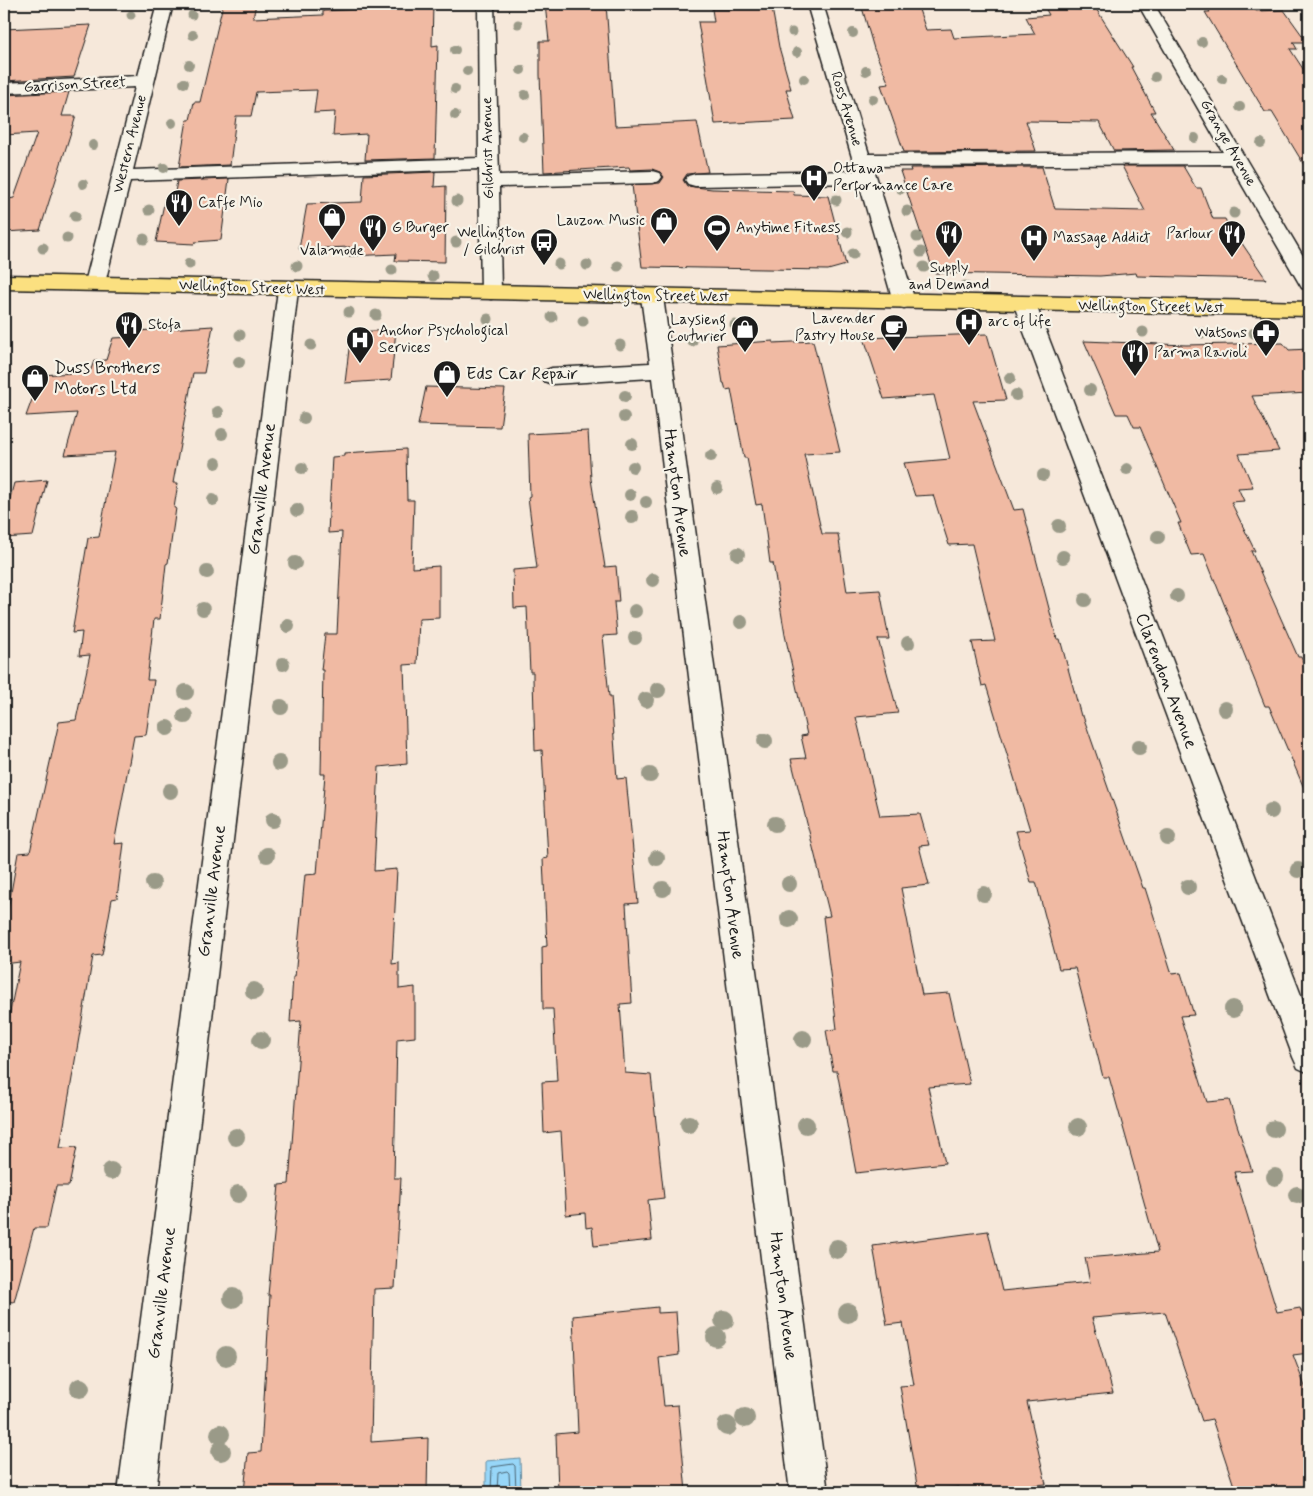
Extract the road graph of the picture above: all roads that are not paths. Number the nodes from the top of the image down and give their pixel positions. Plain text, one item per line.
1 (165, 4) edge
2 (486, 4) edge
3 (815, 4) edge
4 (1146, 4) edge
5 (145, 81) junction
6 (4, 88) edge
7 (1236, 158) junction
8 (864, 169) junction
9 (488, 172) junction
10 (122, 176) junction
11 (652, 177) dead end
12 (695, 180) dead end
13 (4, 282) edge
14 (95, 283) junction
15 (1309, 283) edge
16 (288, 290) junction
17 (491, 292) junction
18 (652, 297) junction
19 (904, 301) junction
20 (1025, 305) junction
21 (1309, 309) edge
22 (661, 370) junction
23 (552, 376) dead end
24 (1309, 1057) edge
25 (137, 1492) edge
26 (809, 1492) edge

1 - 5 street, Western Avenue
2 - 9 street, Gilchrist Avenue
3 - 8 street, Ross Avenue
4 - 7 street, Grange Avenue
5 - 6 street, Garrison Street
5 - 10 street, Western Avenue
7 - 8 street
7 - 15 street, Grange Avenue
8 - 12 street
8 - 19 street, Ross Avenue
9 - 10 street
9 - 11 street
9 - 17 street, Gilchrist Avenue
10 - 14 street, Western Avenue
13 - 14 main road, Wellington Street West
14 - 16 main road, Wellington Street West
16 - 17 main road, Wellington Street West
16 - 25 street, Granville Avenue
17 - 18 main road, Wellington Street West
18 - 19 main road, Wellington Street West
18 - 22 street, Hampton Avenue
19 - 20 main road, Wellington Street West
20 - 21 main road, Wellington Street West
20 - 24 street, Clarendon Avenue
22 - 23 street
22 - 26 street, Hampton Avenue

